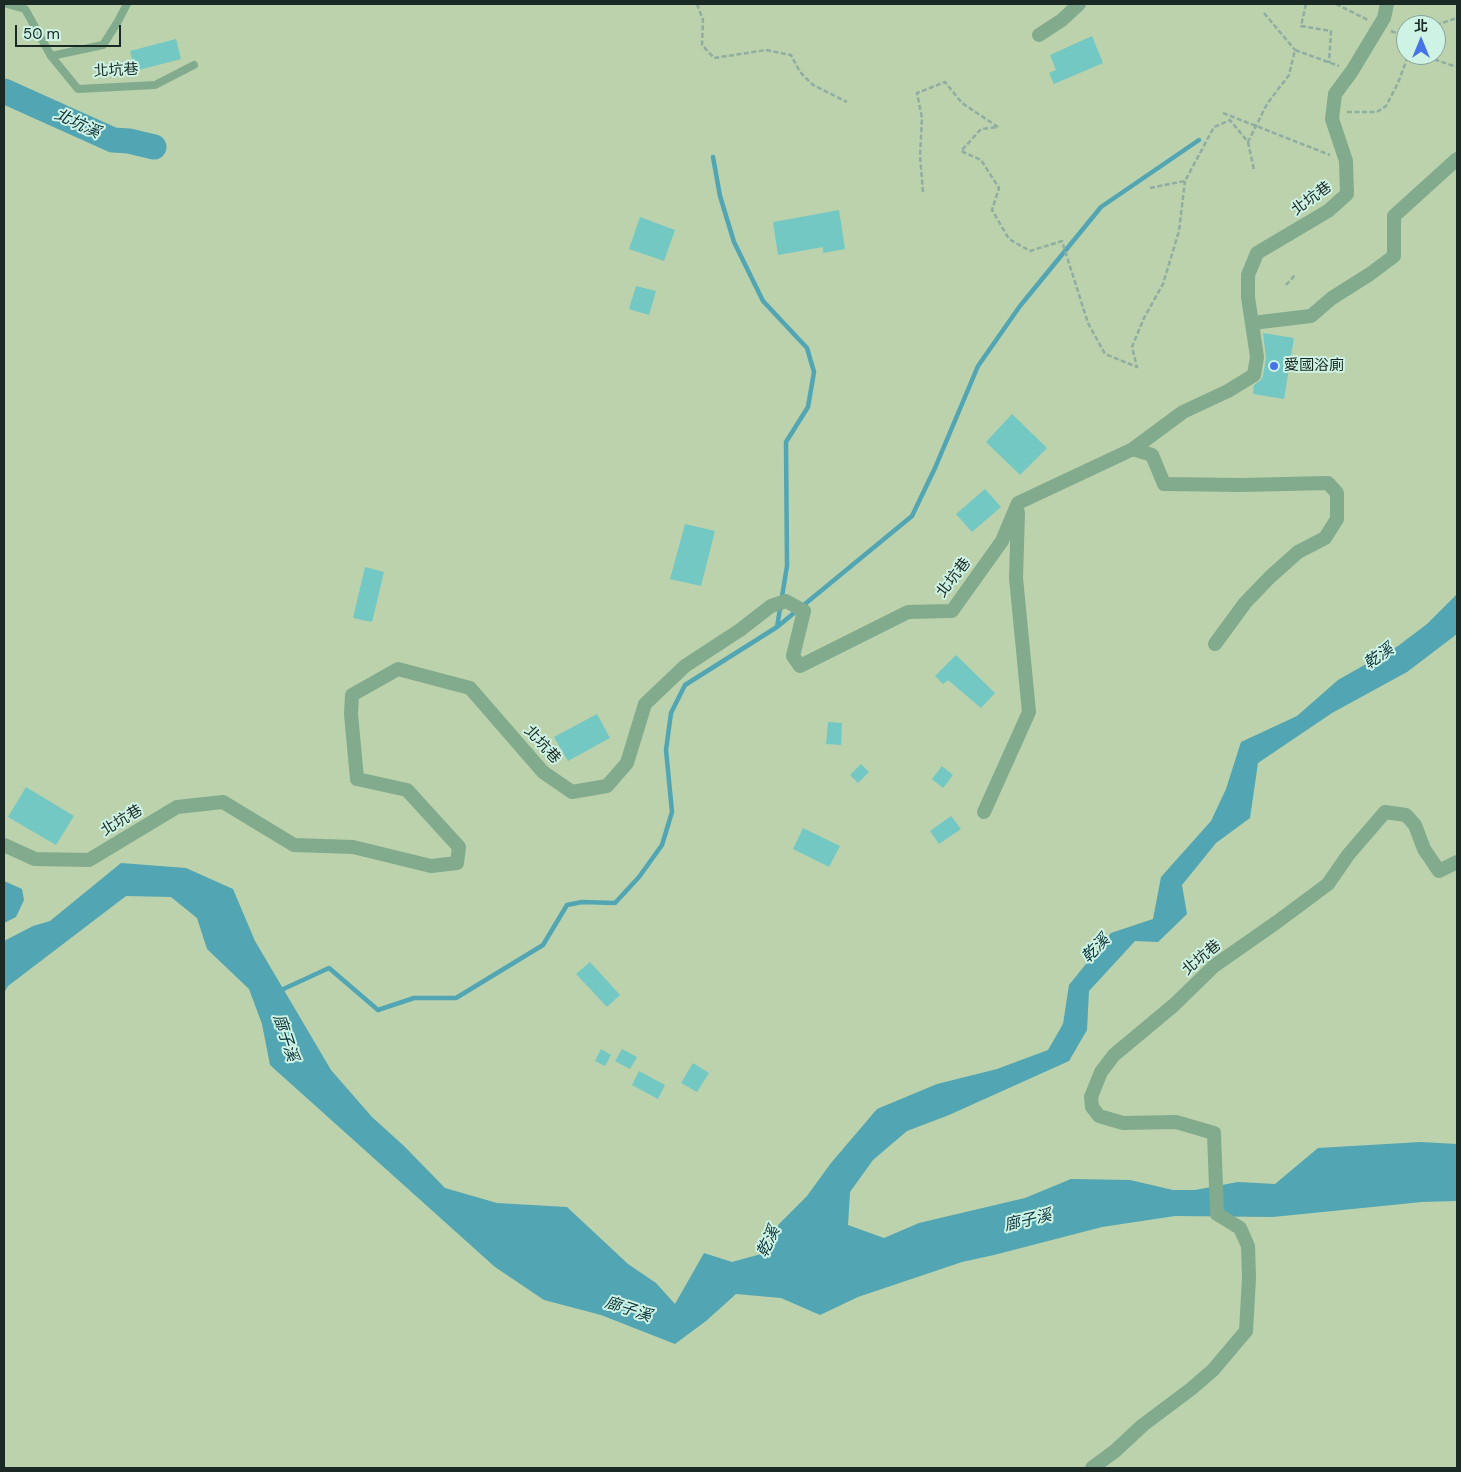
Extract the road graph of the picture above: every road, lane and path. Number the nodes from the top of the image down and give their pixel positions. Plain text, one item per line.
1 (7, 4) edge
2 (127, 4) edge
3 (697, 4) edge
4 (1079, 4) edge
5 (1306, 4) edge
6 (1336, 4) edge
7 (1387, 4) edge
8 (1264, 13) dead end
9 (1379, 25) junction
10 (1040, 35) dead end
11 (1295, 50) junction
12 (51, 56) junction
13 (1330, 63) junction
14 (194, 65) dead end
15 (1457, 67) edge
16 (1352, 71) junction
17 (847, 102) dead end
18 (1333, 112) junction
19 (1223, 113) dead end
20 (1256, 126) junction
21 (1248, 142) junction
22 (1457, 159) edge
23 (1346, 162) junction
24 (1254, 170) dead end
25 (1185, 181) junction
26 (1150, 188) dead end
27 (923, 192) dead end
28 (1296, 275) dead end
29 (1286, 285) dead end
30 (1252, 323) junction
31 (1133, 449) junction
32 (1018, 503) junction
33 (1215, 644) dead end
34 (984, 812) dead end
35 (4, 845) edge
36 (1457, 862) edge
37 (1092, 1468) edge

1 - 12 lane, 北坑巷
2 - 12 lane, 北坑巷
3 - 17 path
4 - 10 street
5 - 13 path
6 - 9 path
7 - 9 street, 北坑巷
8 - 11 path
9 - 16 street, 北坑巷
11 - 13 path
11 - 20 path
12 - 14 lane, 北坑巷
13 - 16 path
15 - 18 path
16 - 18 street, 北坑巷
18 - 23 street, 北坑巷
19 - 20 path
20 - 21 path
20 - 23 path
21 - 24 path
21 - 25 path
22 - 30 street
23 - 30 street, 北坑巷
25 - 26 path
25 - 27 path
28 - 29 path
30 - 31 street, 北坑巷
31 - 32 street, 北坑巷
31 - 33 street
32 - 34 street
32 - 35 street, 北坑巷
36 - 37 street, 北坑巷

